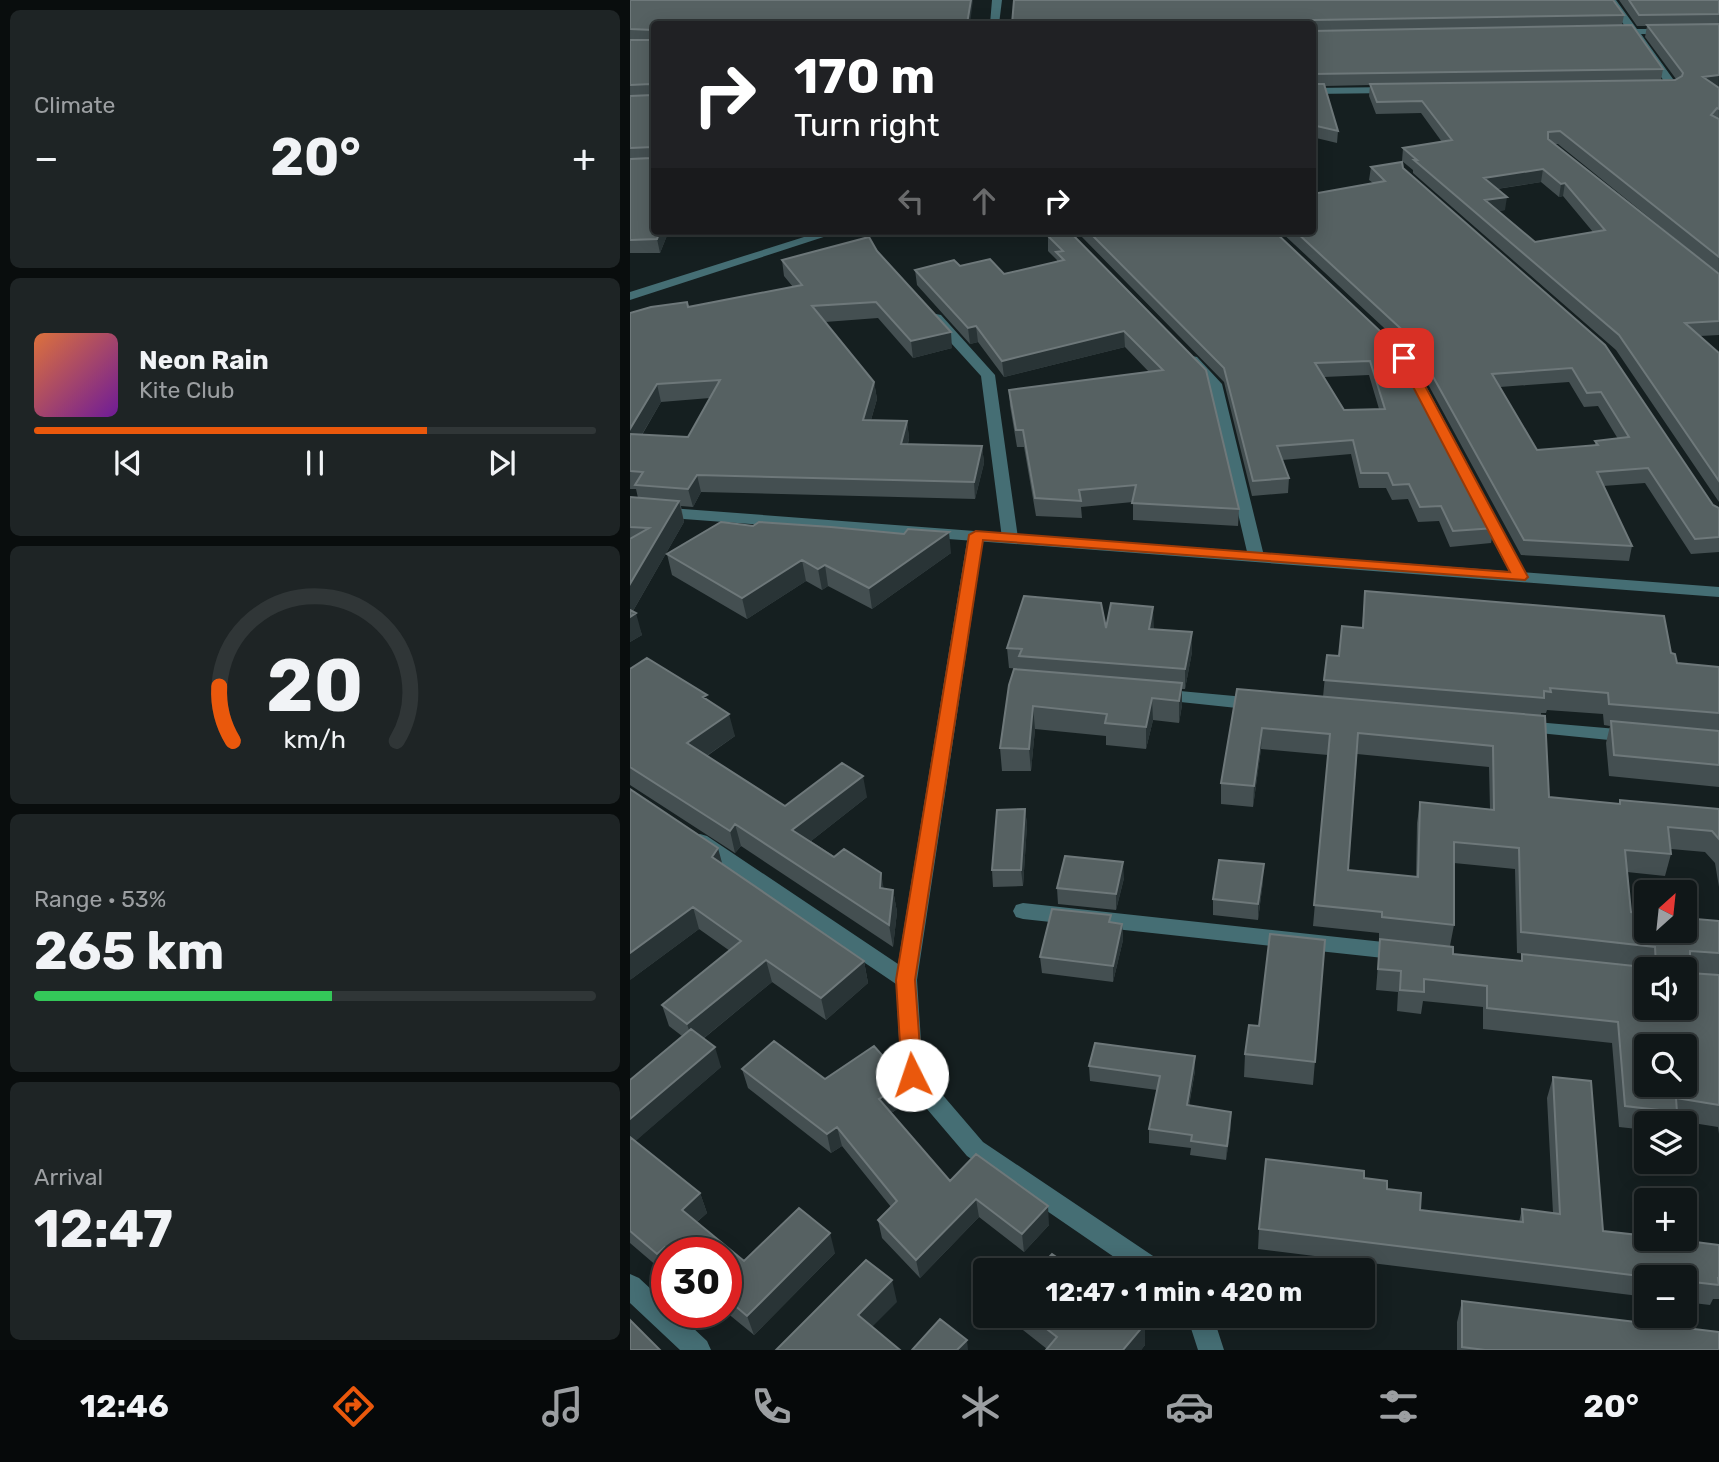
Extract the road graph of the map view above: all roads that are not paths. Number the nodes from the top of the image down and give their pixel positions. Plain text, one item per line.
1 (997, 0) edge
2 (1611, 0) edge
3 (995, 21) edge
4 (1678, 31) edge
5 (1595, 32) edge
6 (1636, 32) junction
7 (1659, 86) edge
8 (1409, 90) edge
9 (1316, 92) edge
10 (823, 235) edge
11 (630, 296) edge
12 (923, 303) edge
13 (1375, 331) edge
14 (1178, 346) edge
15 (630, 510) edge
16 (976, 535) junction
17 (1010, 538) junction
18 (1256, 556) junction
19 (1520, 577) junction
20 (1719, 592) edge
21 (1134, 693) edge
22 (1273, 705) edge
23 (1510, 726) edge
24 (1649, 738) edge
25 (687, 832) edge
26 (1023, 911) dead end
27 (1425, 954) edge
28 (906, 980) junction
29 (1135, 1258) edge
30 (630, 1286) edge
31 (1204, 1328) edge
32 (698, 1350) edge
33 (1211, 1350) edge

1 - 3 street
2 - 6 street
4 - 6 street
5 - 6 street
6 - 7 street
8 - 9 street
10 - 11 street
12 - 17 street
13 - 19 street
14 - 18 street
15 - 16 street
16 - 17 street
16 - 28 street
17 - 18 street
18 - 19 street
19 - 20 street
21 - 22 street
23 - 24 street
25 - 28 street
26 - 27 street
28 - 29 street
30 - 32 street
31 - 33 street

